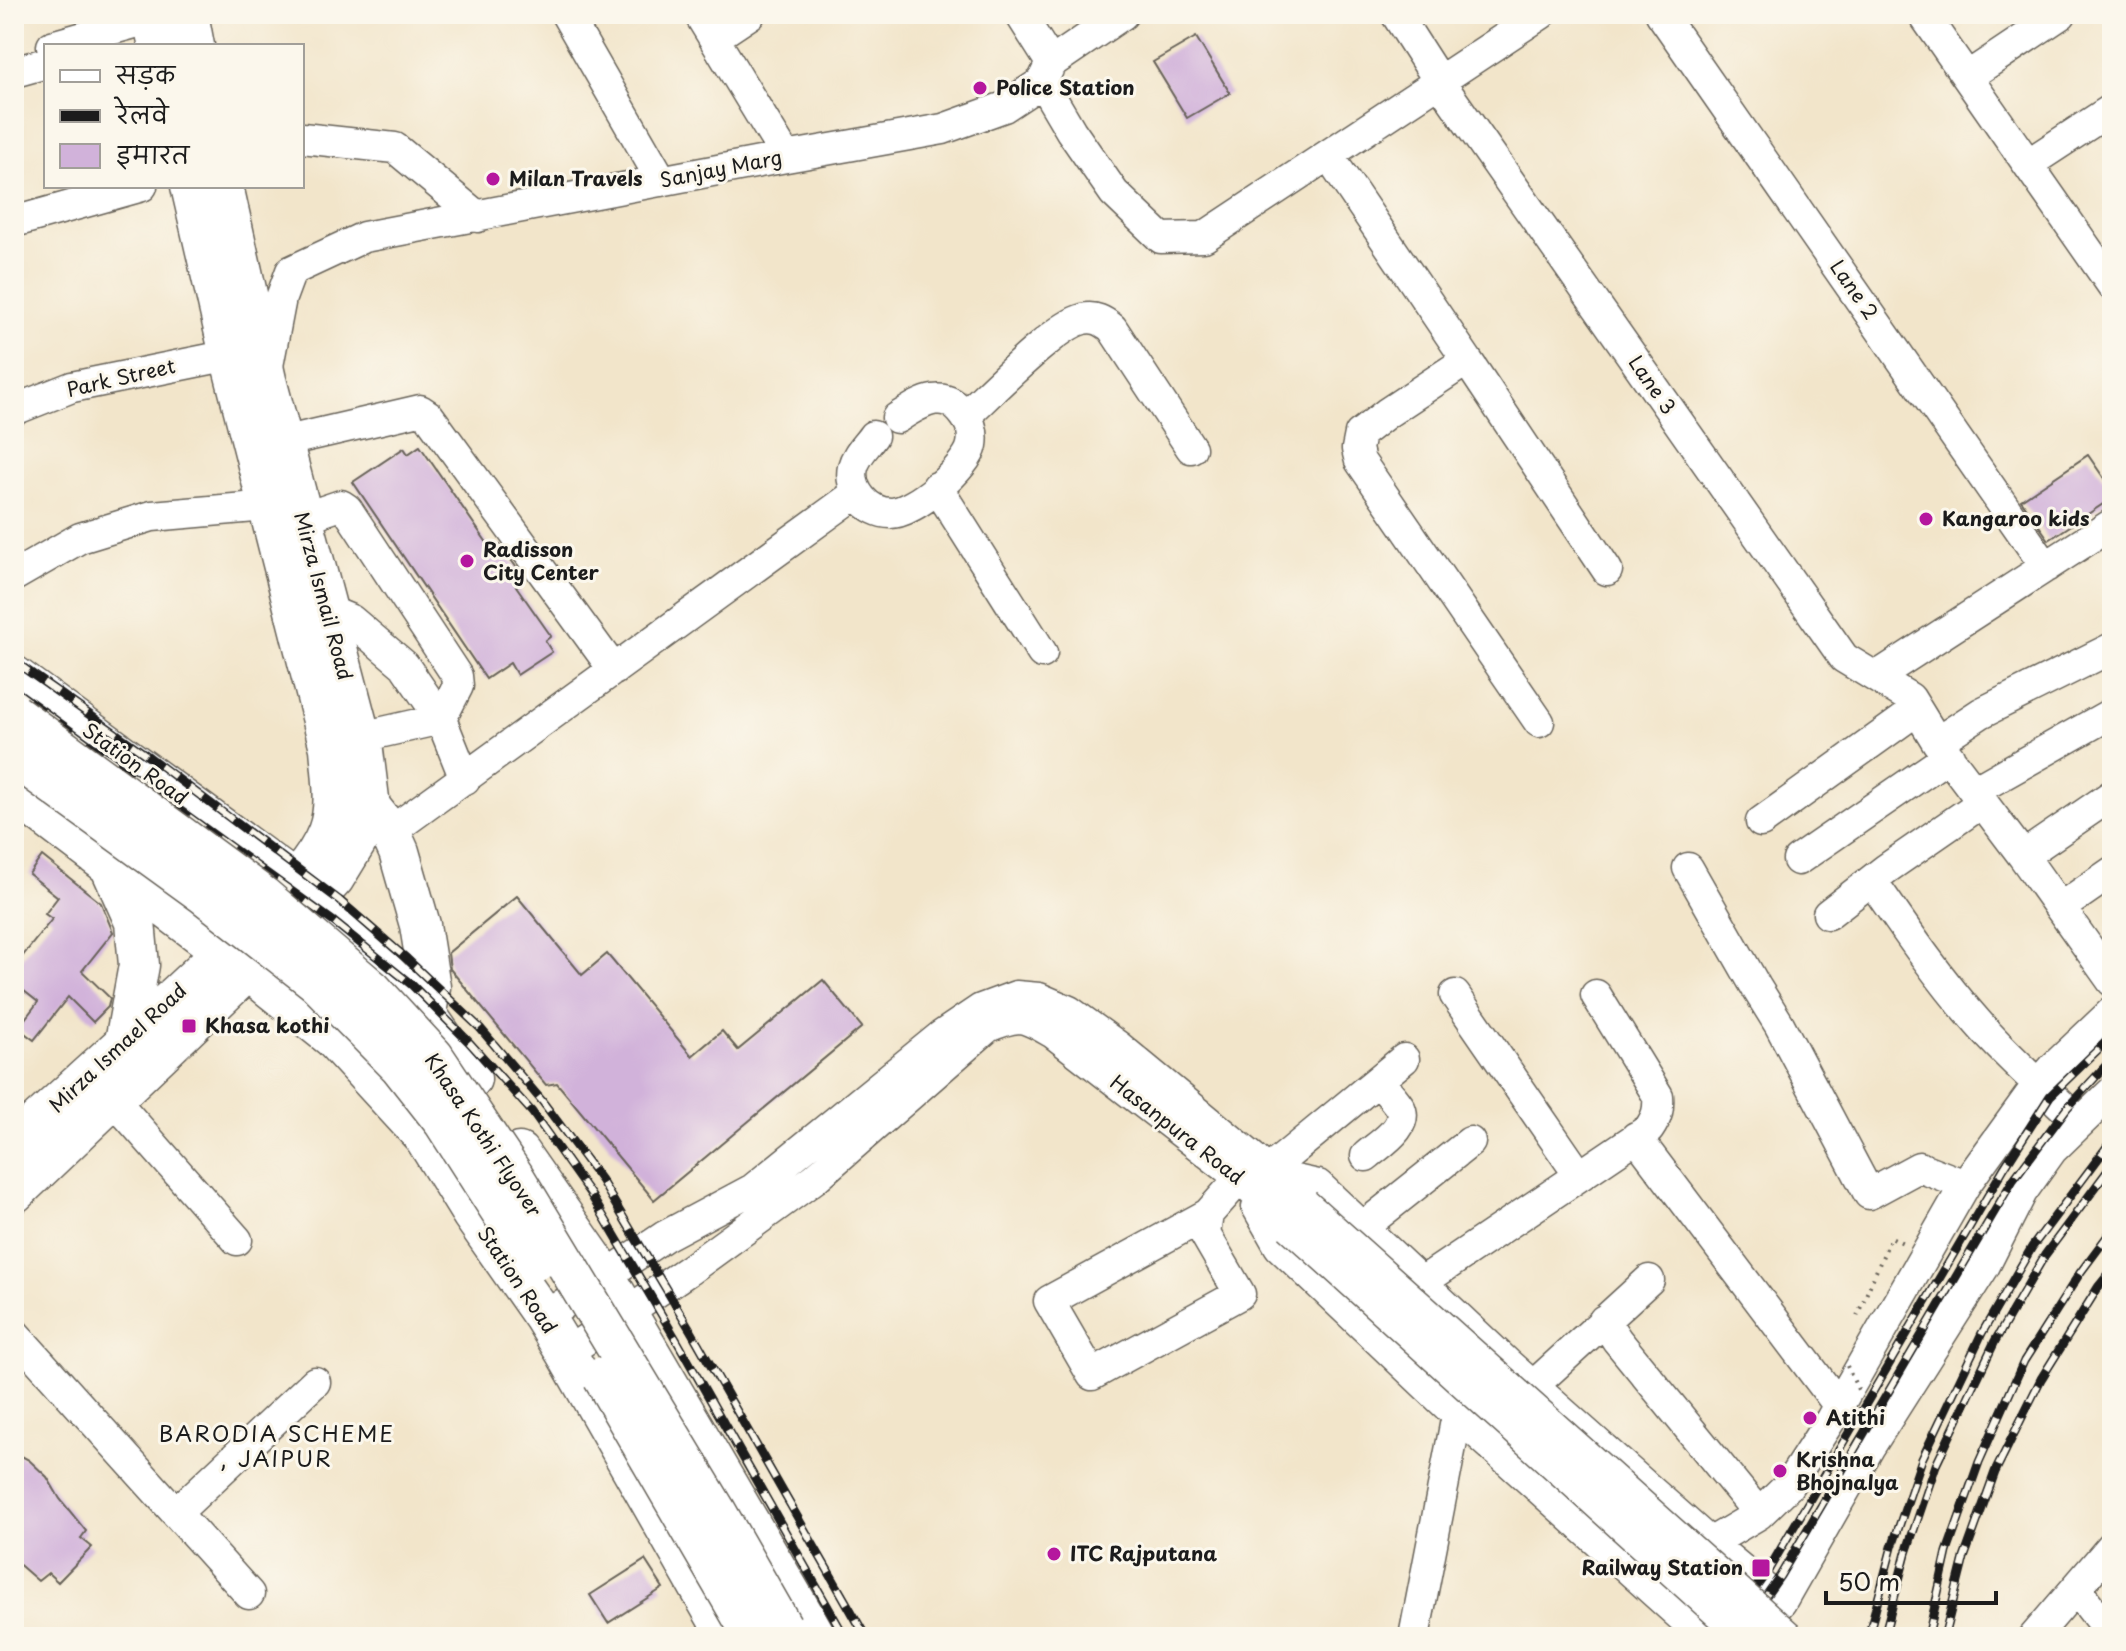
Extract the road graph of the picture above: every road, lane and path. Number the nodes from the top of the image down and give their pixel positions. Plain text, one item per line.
1 (566, 14) edge
2 (750, 14) edge
3 (1020, 14) edge
4 (1123, 14) edge
5 (1396, 14) edge
6 (1541, 14) edge
7 (1661, 14) edge
8 (1923, 14) edge
9 (2061, 14) edge
10 (161, 25) edge
11 (706, 26) edge
12 (62, 44) edge
13 (110, 44) edge
14 (191, 44) edge
15 (44, 49) edge
16 (14, 57) edge
17 (44, 64) edge
18 (14, 72) edge
19 (1046, 72) junction
20 (1967, 77) junction
21 (1439, 81) junction
22 (2112, 109) edge
23 (304, 138) edge
24 (1328, 155) junction
25 (786, 157) junction
26 (2028, 164) junction
27 (662, 181) junction
28 (135, 188) edge
29 (191, 188) edge
30 (223, 188) edge
31 (478, 217) junction
32 (14, 222) edge
33 (2112, 285) edge
34 (230, 355) junction
35 (1467, 360) junction
36 (266, 380) junction
37 (14, 410) edge
38 (965, 416) junction
39 (897, 418) dead end
40 (873, 436) dead end
41 (282, 442) junction
42 (1191, 448) dead end
43 (937, 487) junction
44 (857, 493) junction
45 (286, 512) junction
46 (2112, 524) edge
47 (2046, 567) junction
48 (1607, 570) dead end
49 (14, 576) edge
50 (327, 610) junction
51 (2112, 648) edge
52 (1042, 653) dead end
53 (614, 670) junction
54 (14, 676) edge
55 (1876, 677) junction
56 (1917, 710) junction
57 (2112, 713) edge
58 (14, 714) edge
59 (441, 719) junction
60 (1539, 722) dead end
61 (361, 737) junction
62 (1943, 749) junction
63 (14, 756) edge
64 (465, 779) junction
65 (14, 793) edge
66 (2112, 795) edge
67 (1978, 796) junction
68 (380, 820) junction
69 (1761, 822) dead end
70 (2023, 856) junction
71 (1798, 860) dead end
72 (109, 865) junction
73 (1688, 868) dead end
74 (2112, 872) edge
75 (1872, 881) junction
76 (304, 891) junction
77 (2060, 908) junction
78 (1828, 914) dead end
79 (235, 961) junction
80 (2112, 981) edge
81 (1455, 995) dead end
82 (1596, 995) dead end
83 (2112, 1012) edge
84 (426, 1014) junction
85 (125, 1042) junction
86 (1404, 1059) dead end
87 (1378, 1081) junction
88 (2040, 1083) junction
89 (2112, 1092) edge
90 (113, 1099) junction
91 (2079, 1122) junction
92 (1636, 1137) junction
93 (1470, 1142) dead end
94 (14, 1144) edge
95 (1366, 1156) dead end
96 (1258, 1170) junction
97 (1579, 1175) junction
98 (1965, 1185) junction
99 (14, 1193) edge
100 (1208, 1214) junction
101 (1298, 1215) junction
102 (1363, 1227) junction
103 (237, 1240) dead end
104 (605, 1276) junction
105 (1649, 1280) dead end
106 (1422, 1282) junction
107 (626, 1313) junction
108 (544, 1317) junction
109 (1604, 1320) junction
110 (14, 1333) edge
111 (566, 1353) junction
112 (1847, 1366) dead end
113 (1522, 1376) junction
114 (315, 1382) dead end
115 (1849, 1400) junction
116 (1466, 1424) junction
117 (176, 1513) junction
118 (1759, 1514) junction
119 (1710, 1543) junction
120 (2112, 1546) edge
121 (2076, 1589) junction
122 (249, 1594) dead end
123 (1781, 1602) junction
124 (2112, 1635) edge
125 (728, 1637) edge
126 (754, 1637) edge
127 (788, 1637) edge
128 (816, 1637) edge
129 (1414, 1637) edge
130 (1704, 1637) edge
131 (1739, 1637) edge
132 (1745, 1637) edge
133 (1789, 1637) edge
134 (2034, 1637) edge

1 - 27 street
2 - 11 street
3 - 19 street
4 - 19 street, Sanjay Marg
5 - 21 street, Lane 3
6 - 21 street
7 - 47 street, Lane 2
8 - 20 street
9 - 20 street
10 - 12 street
10 - 13 street
10 - 14 main road
11 - 25 street
15 - 16 street
17 - 18 street
19 - 24 street
19 - 25 street, Sanjay Marg
20 - 26 street
21 - 24 street
21 - 55 street, Lane 3
22 - 26 street
23 - 31 street
24 - 35 street
25 - 27 street, Sanjay Marg
26 - 33 street
27 - 31 street, Sanjay Marg
28 - 32 street
29 - 34 main road, Mirza Ismail Road
30 - 36 main road, Mirza Ismail Road
31 - 36 street, Sanjay Marg
34 - 37 street, Park Street
34 - 45 main road, Mirza Ismail Road
35 - 48 street
35 - 60 street
36 - 41 main road, Mirza Ismail Road
38 - 39 street
38 - 42 street
38 - 43 street
40 - 44 street
41 - 45 main road, Mirza Ismail Road
41 - 53 street
43 - 44 street
43 - 52 street
44 - 53 street
45 - 49 street
45 - 50 main road, Mirza Ismail Road
45 - 59 street
45 - 76 main road, Mirza Ismail Road
46 - 47 street
47 - 55 street
50 - 59 street
50 - 61 main road, Mirza Ismail Road
51 - 62 street
53 - 64 street
54 - 76 main road, Station Road
55 - 56 street, Lane 3
56 - 62 street, Lane 3
56 - 69 street
57 - 67 street
58 - 127 main road, Khasa Kothi Flyover, bridge
59 - 61 street
59 - 64 street
61 - 68 main road, Mirza Ismail Road
62 - 67 street, Lane 3
62 - 71 street
63 - 126 main road, Khasa Kothi Flyover, bridge
64 - 68 street
65 - 72 main road, Station Road
66 - 70 street
67 - 70 street, Lane 3
67 - 75 street
68 - 76 main road, Mirza Ismail Road
68 - 84 main road
70 - 77 street, Lane 3
72 - 79 main road, Station Road
72 - 85 main road
73 - 98 street
74 - 77 street
75 - 78 street
75 - 88 street
76 - 79 main road, Mirza Ismail Road
76 - 84 main road, Station Road
77 - 80 street, Lane 3
79 - 85 main road, Mirza Ismael Road
79 - 90 main road
79 - 108 main road, Station Road
81 - 97 street
82 - 92 street
83 - 88 street
84 - 104 main road, Station Road
85 - 94 main road, Mirza Ismael Road
86 - 87 street
87 - 95 street
87 - 96 street
88 - 91 street
88 - 98 street
89 - 91 street
90 - 99 main road
90 - 103 street
91 - 123 street
92 - 97 street
92 - 115 street
93 - 102 street
96 - 100 street
96 - 101 street, Hasanpura Road
96 - 102 street
96 - 104 street, Hasanpura Road
96 - 107 street, Hasanpura Road
96 - 116 street
97 - 106 street
98 - 115 street
100 - 100 street
101 - 132 street, Hasanpura Road, bridge
101 - 133 street, bridge
102 - 106 street
104 - 107 main road, Station Road
104 - 108 street, Hasanpura Road
105 - 109 street
106 - 113 street
107 - 111 street, Hasanpura Road
107 - 128 main road, Station Road
108 - 111 main road, Station Road
109 - 113 street
109 - 118 street
110 - 117 street
111 - 125 main road, Station Road
112 - 115 path, bridge
113 - 116 street
113 - 119 street
114 - 117 street
115 - 118 street
116 - 129 street
116 - 130 street
117 - 122 street
118 - 119 street
119 - 123 street
120 - 121 street
121 - 124 street
121 - 134 street
123 - 131 street

